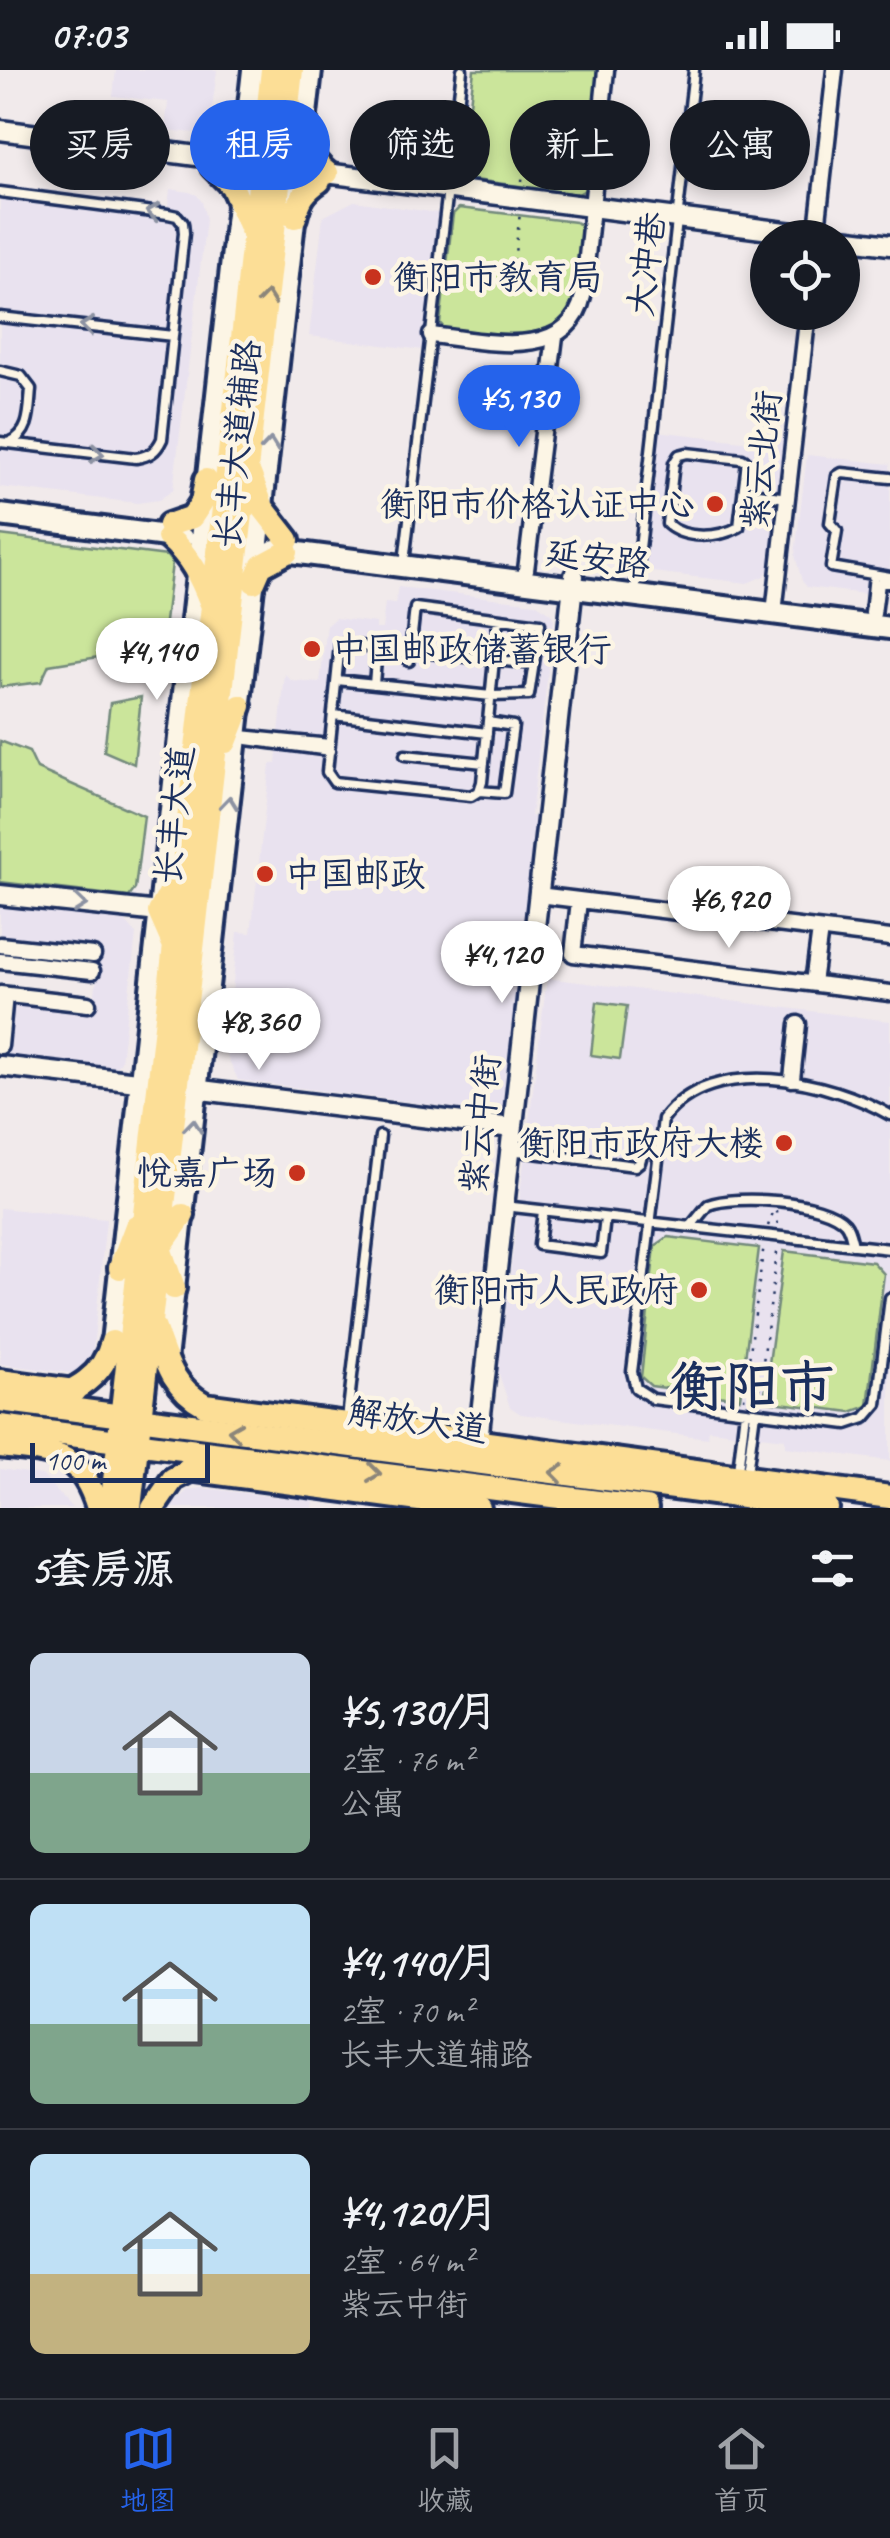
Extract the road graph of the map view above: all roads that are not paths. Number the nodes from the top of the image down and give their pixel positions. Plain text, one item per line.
1 (254, 70) edge
2 (272, 70) edge
3 (292, 70) edge
4 (310, 70) edge
5 (462, 70) edge
6 (606, 70) edge
7 (694, 70) edge
8 (835, 70) edge
9 (289, 99) edge
10 (251, 100) edge
11 (275, 100) edge
12 (307, 100) edge
13 (0, 130) edge
14 (0, 140) edge
15 (190, 159) edge
16 (190, 160) edge
17 (330, 177) edge
18 (234, 190) edge
19 (251, 190) edge
20 (273, 190) edge
21 (279, 190) edge
22 (306, 190) edge
23 (0, 192) edge
24 (448, 192) junction
25 (239, 198) junction
26 (592, 211) junction
27 (295, 217) joint
28 (823, 220) edge
29 (678, 222) junction
30 (750, 230) edge
31 (254, 234) junction
32 (750, 235) edge
33 (860, 241) edge
34 (890, 245) edge
35 (860, 250) edge
36 (890, 254) edge
37 (0, 317) edge
38 (806, 330) edge
39 (431, 335) junction
40 (173, 336) junction
41 (555, 336) junction
42 (0, 371) edge
43 (3, 443) edge
44 (248, 468) junction
45 (890, 478) edge
46 (206, 480) junction
47 (745, 492) junction
48 (787, 498) junction
49 (0, 504) edge
50 (263, 508) junction
51 (0, 515) edge
52 (168, 531) junction
53 (230, 538) junction
54 (287, 546) junction
55 (405, 554) junction
56 (197, 568) junction
57 (526, 570) junction
58 (874, 575) junction
59 (890, 580) edge
60 (254, 582) junction
61 (573, 582) junction
62 (636, 584) junction
63 (775, 607) junction
64 (212, 608) junction
65 (498, 618) junction
66 (882, 618) edge
67 (494, 660) junction
68 (534, 664) junction
69 (337, 680) junction
70 (374, 684) junction
71 (491, 696) junction
72 (240, 706) joint
73 (333, 716) junction
74 (488, 722) junction
75 (487, 733) junction
76 (220, 735) junction
77 (330, 748) junction
78 (405, 755) dead end
79 (484, 763) junction
80 (480, 791) junction
81 (184, 867) junction
82 (0, 895) edge
83 (538, 896) junction
84 (580, 900) junction
85 (159, 912) junction
86 (820, 930) junction
87 (890, 938) edge
88 (0, 945) edge
89 (175, 948) junction
90 (0, 961) edge
91 (814, 984) junction
92 (890, 993) edge
93 (2, 995) edge
94 (88, 1004) dead end
95 (798, 1024) dead end
96 (0, 1046) edge
97 (0, 1066) edge
98 (792, 1079) junction
99 (169, 1086) junction
100 (890, 1115) edge
101 (512, 1128) junction
102 (380, 1136) dead end
103 (510, 1150) junction
104 (659, 1151) junction
105 (148, 1195) junction
106 (504, 1206) junction
107 (543, 1210) junction
108 (182, 1215) junction
109 (605, 1218) junction
110 (650, 1222) junction
111 (690, 1227) junction
112 (853, 1245) junction
113 (160, 1248) junction
114 (890, 1249) edge
115 (120, 1268) junction
116 (174, 1288) junction
117 (890, 1298) edge
118 (152, 1320) junction
119 (112, 1342) joint
120 (166, 1362) junction
121 (0, 1382) edge
122 (74, 1391) junction
123 (0, 1400) edge
124 (41, 1406) junction
125 (750, 1412) junction
126 (131, 1417) junction
127 (347, 1424) junction
128 (0, 1426) edge
129 (478, 1441) junction
130 (128, 1442) junction
131 (0, 1446) edge
132 (221, 1454) junction
133 (510, 1467) junction
134 (188, 1470) junction
135 (742, 1477) junction
136 (706, 1493) junction
137 (890, 1497) edge
138 (472, 1502) edge
139 (775, 1502) junction
140 (100, 1506) edge
141 (130, 1508) edge
142 (153, 1508) edge
143 (646, 1508) edge
144 (828, 1508) edge

1 - 10 main road, 长丰大道辅路
2 - 11 main road, 长丰大道
3 - 9 main road, 长丰大道
4 - 12 main road
5 - 24 lane
6 - 26 street
7 - 29 lane, 大冲巷
8 - 28 street
13 - 15 street
14 - 16 street
17 - 24 street
18 - 25 main road
19 - 25 main road, 长丰大道辅路
20 - 31 main road, 长丰大道
44 -> 21 main road, 长丰大道
22 - 27 main road
40 -> 23 lane
24 - 26 street
24 - 39 lane
25 - 31 main road
25 - 46 main road, 长丰大道辅路
26 - 29 street
26 - 41 street
50 -> 27 main road, 长丰大道辅路
29 - 30 street
29 - 32 street
29 - 62 lane, 大冲巷
31 - 53 main road, 长丰大道
33 - 34 street
35 - 36 street
40 -> 37 lane
38 - 48 street, 紫云北街
39 - 41 street
39 - 55 lane
43 -> 40 lane
41 - 57 street
42 - 43 lane
44 - 50 main road
44 - 53 main road, 长丰大道
45 - 58 lane
46 - 52 main road
46 - 53 main road, 长丰大道辅路
47 - 47 lane
47 - 48 lane
48 - 63 street, 紫云北街
49 - 52 main road, 延安路
50 - 53 main road, 长丰大道辅路
50 - 54 main road
51 - 52 main road, 延安路
52 - 53 main road, 延安路
52 - 56 main road
53 - 54 main road, 延安路
53 - 56 main road, 长丰大道辅路
53 - 60 main road, 长丰大道辅路
53 - 64 main road, 长丰大道
53 - 76 main road, 长丰大道
54 - 55 main road, 延安路
54 - 60 main road
54 - 61 main road, 延安路
55 - 57 main road, 延安路
56 - 64 main road
56 - 85 main road, 长丰大道辅路
57 - 61 main road, 延安路
58 - 59 lane
58 - 66 lane
59 - 66 lane
60 - 72 main road, 长丰大道辅路
61 - 62 main road, 延安路
61 - 63 main road, 延安路
61 - 83 street, 紫云中街
62 - 63 main road, 延安路
63 - 66 main road, 延安路
64 - 76 main road, 长丰大道
65 - 67 lane
65 - 67 lane
65 - 68 lane
67 - 68 lane
67 - 71 lane
68 - 71 lane
69 - 70 lane
69 - 70 lane
69 - 73 lane
70 - 71 lane
71 - 74 lane
72 - 76 main road
73 - 75 lane
73 - 77 lane
74 - 75 lane
74 - 80 lane
75 - 79 lane
76 - 77 lane
76 - 81 main road, 长丰大道
99 -> 76 main road, 长丰大道辅路
76 - 99 main road, 长丰大道
77 - 80 lane
78 - 79 lane
79 - 80 lane
81 - 85 main road
81 - 89 main road, 长丰大道
82 -> 85 street
83 - 84 street
83 - 101 street, 紫云中街
84 - 86 street
84 - 91 street
85 - 89 main road
85 - 99 main road, 长丰大道辅路
86 - 87 street
86 - 91 street
88 - 90 street
89 - 99 main road, 长丰大道
91 - 92 street
93 - 94 street
93 - 96 street
95 - 98 street
97 - 99 street
98 - 100 lane
98 - 104 lane
99 - 101 street
99 - 105 main road, 长丰大道
108 -> 99 main road, 长丰大道辅路
99 - 113 main road, 长丰大道
99 - 115 main road, 长丰大道辅路
101 - 103 street, 紫云中街
102 - 127 lane
103 - 104 lane
103 - 106 street, 紫云中街
104 - 110 lane
105 - 115 main road
105 - 126 main road, 长丰大道
106 - 107 lane
106 - 129 street, 紫云中街
107 - 109 lane
107 - 109 lane
108 - 113 main road
108 - 116 main road, 长丰大道辅路
109 - 110 lane
110 - 111 lane
110 - 125 lane
111 - 112 lane
111 - 112 lane
112 - 114 lane
113 - 116 main road
113 - 118 main road, 长丰大道
115 - 119 main road, 长丰大道辅路
116 - 120 main road, 长丰大道辅路
117 - 125 lane
118 - 120 main road
118 - 126 main road, 长丰大道
119 - 122 main road
120 - 127 main road
121 - 122 main road
122 - 124 main road
123 - 124 main road, 解放大道
124 - 126 main road, 解放大道
125 - 135 lane
126 - 130 main road, 长丰大道
133 -> 126 main road, 解放大道
127 - 129 main road
128 - 130 main road, 解放大道
129 - 133 main road
129 - 135 main road
130 - 132 main road, 解放大道
130 - 140 main road, 长丰大道
130 - 141 main road, 长丰大道
131 - 140 main road
132 - 134 main road
132 -> 138 main road, 解放大道
136 -> 133 main road, 解放大道
134 - 138 main road
134 - 142 main road
135 - 136 main road
135 - 137 main road
135 - 139 main road
136 - 139 main road, 解放大道
138 - 143 main road, 解放大道
139 - 144 main road, 解放大道

